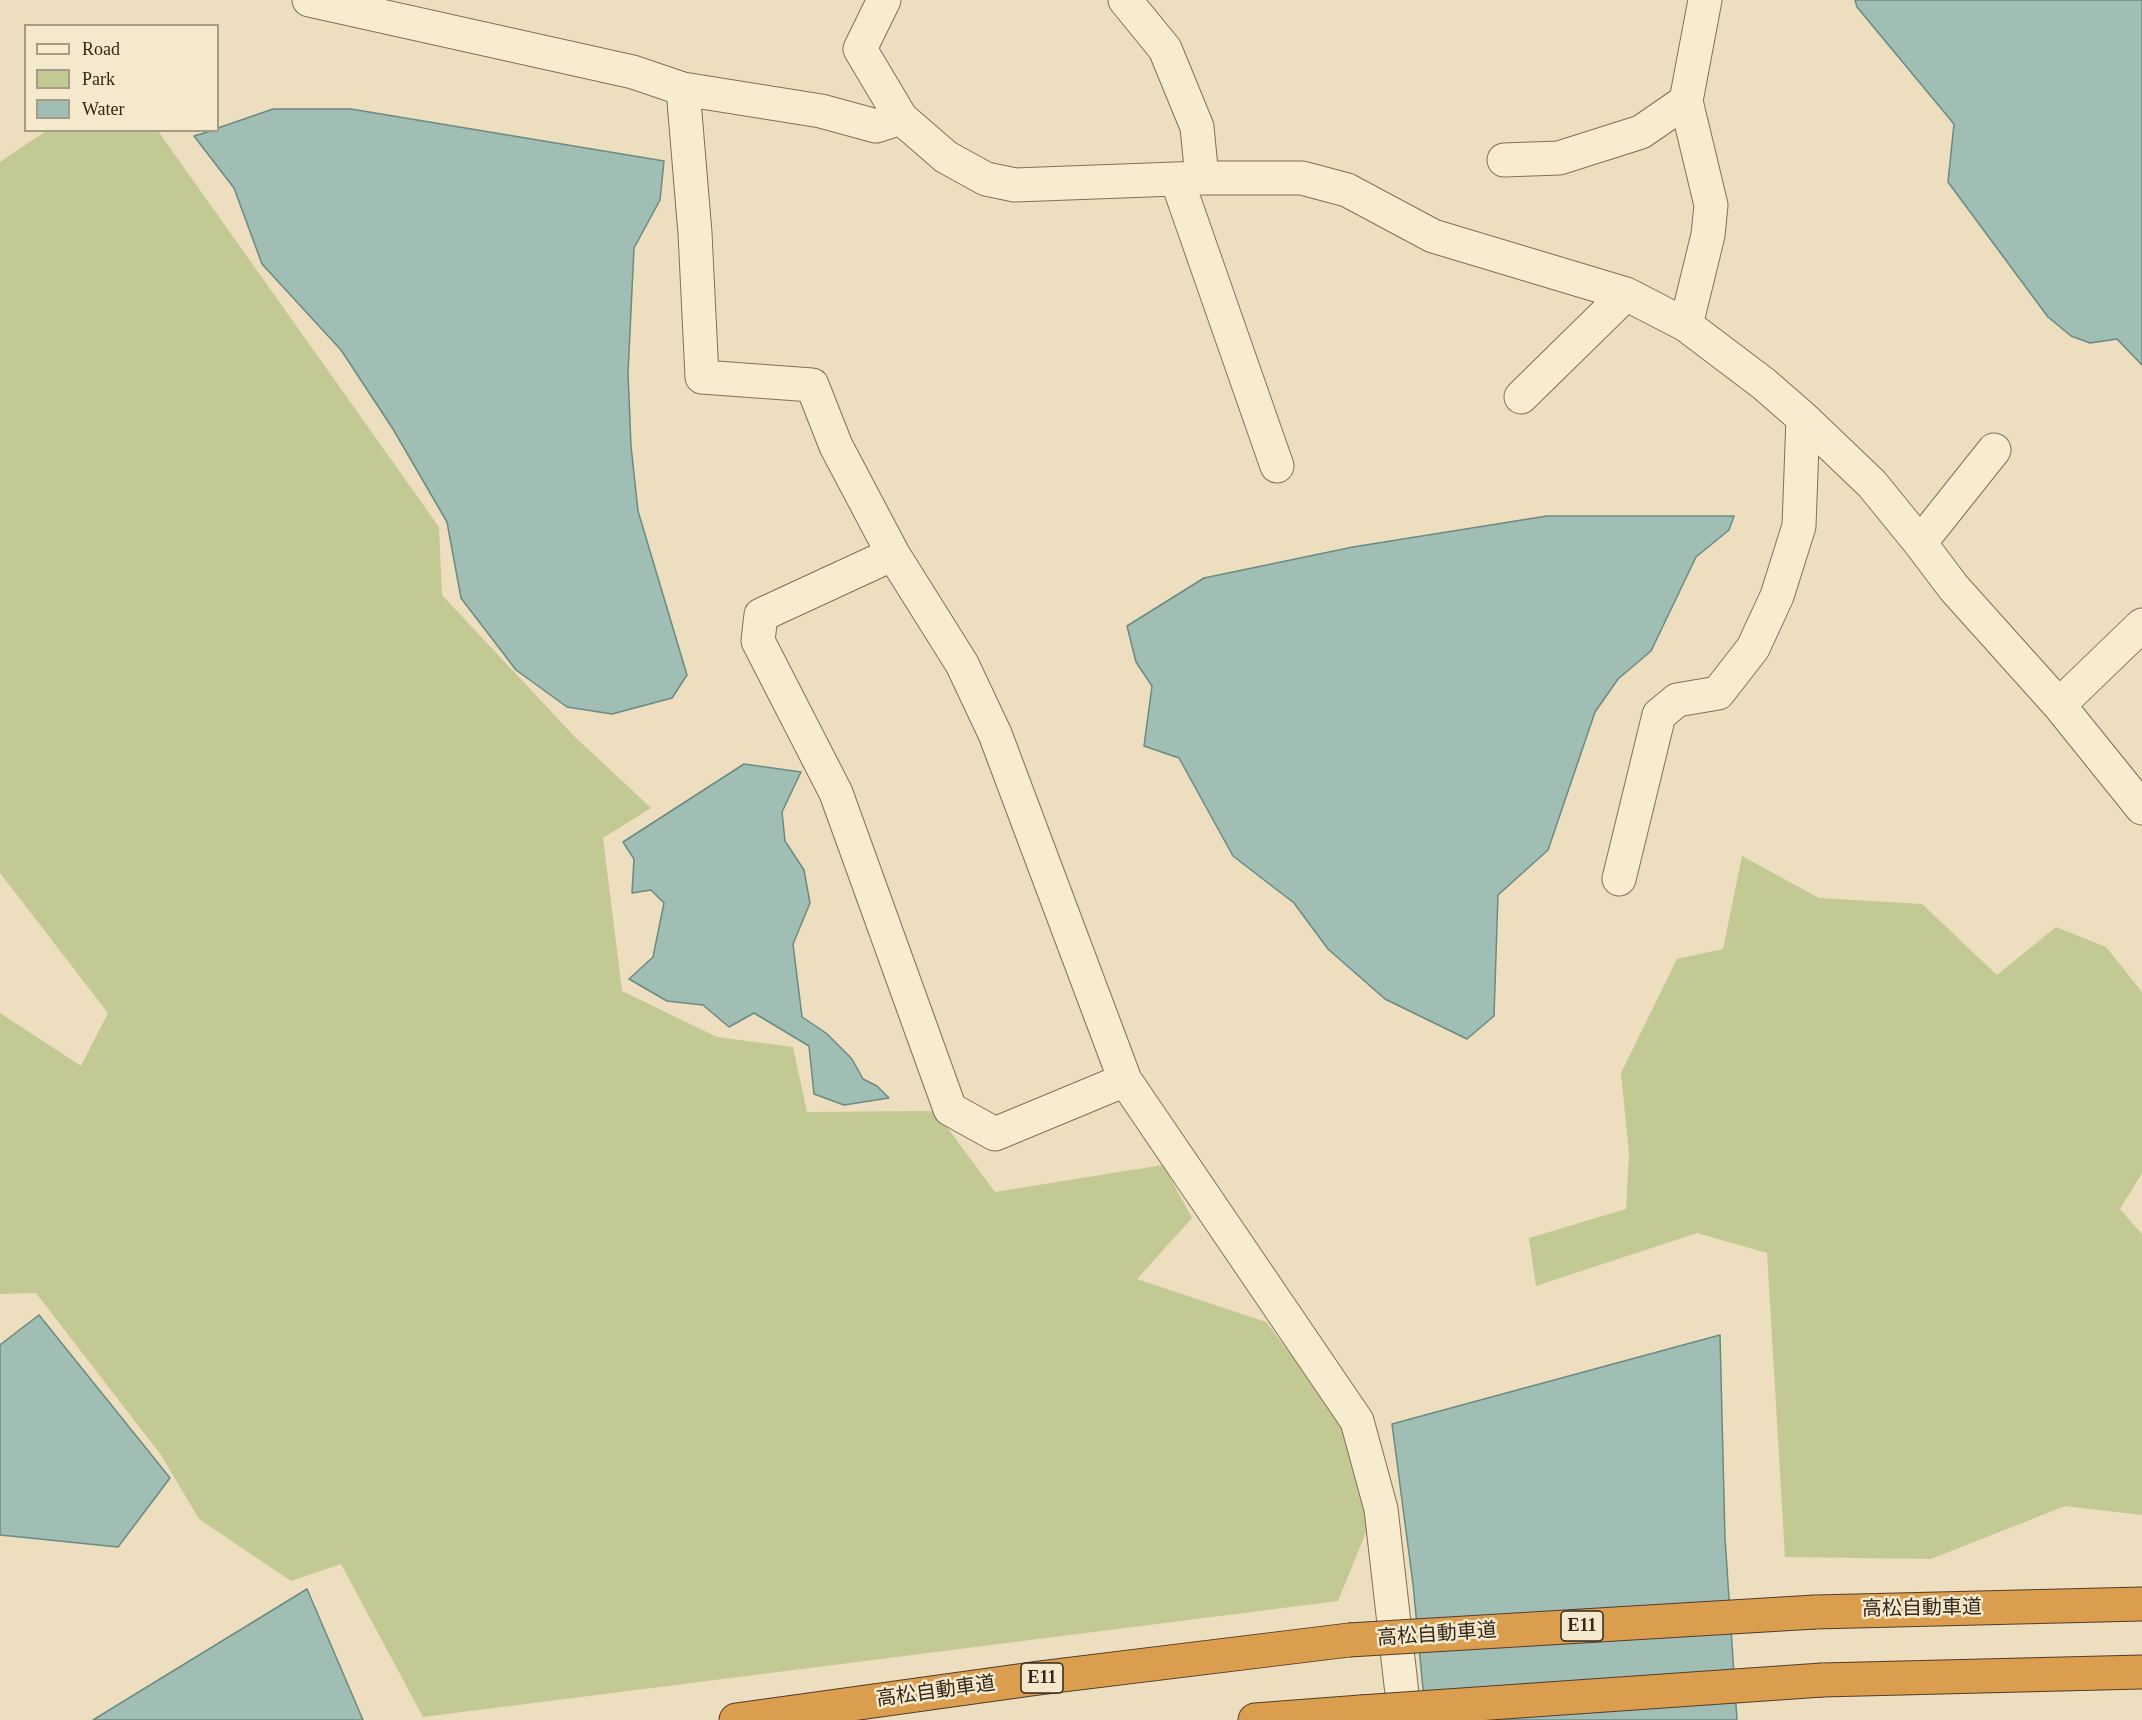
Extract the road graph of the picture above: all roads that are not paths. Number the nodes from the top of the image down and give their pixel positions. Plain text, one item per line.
1 (309, 0) edge
2 (884, 0) edge
3 (1125, 0) edge
4 (1705, 0) edge
5 (683, 89) junction
6 (1686, 101) junction
7 (901, 118) junction
8 (1504, 160) dead end
9 (1190, 179) junction
10 (1626, 294) junction
11 (1686, 325) junction
12 (1521, 397) dead end
13 (1803, 418) junction
14 (1994, 450) dead end
15 (1277, 466) dead end
16 (1920, 543) junction
17 (893, 554) junction
18 (2142, 625) edge
19 (2059, 705) junction
20 (2142, 808) edge
21 (1618, 879) dead end
22 (1125, 1080) junction
23 (2142, 1604) edge
24 (2142, 1672) edge
25 (736, 1720) edge
26 (1255, 1720) edge
27 (1405, 1720) edge

1 - 5 street
2 - 7 street
3 - 9 street
4 - 6 street
5 - 7 street
5 - 17 street
6 - 8 street
6 - 11 street
7 - 9 street
9 - 10 street
9 - 15 street
10 - 11 street
10 - 12 street
11 - 13 street
13 - 16 street
13 - 21 street
14 - 16 street
16 - 19 street
17 - 22 street
17 - 22 street
18 - 19 street
19 - 20 street
22 - 27 street
23 - 25 highway, 高松自動車道 / E11, bridge
24 - 26 highway, bridge

